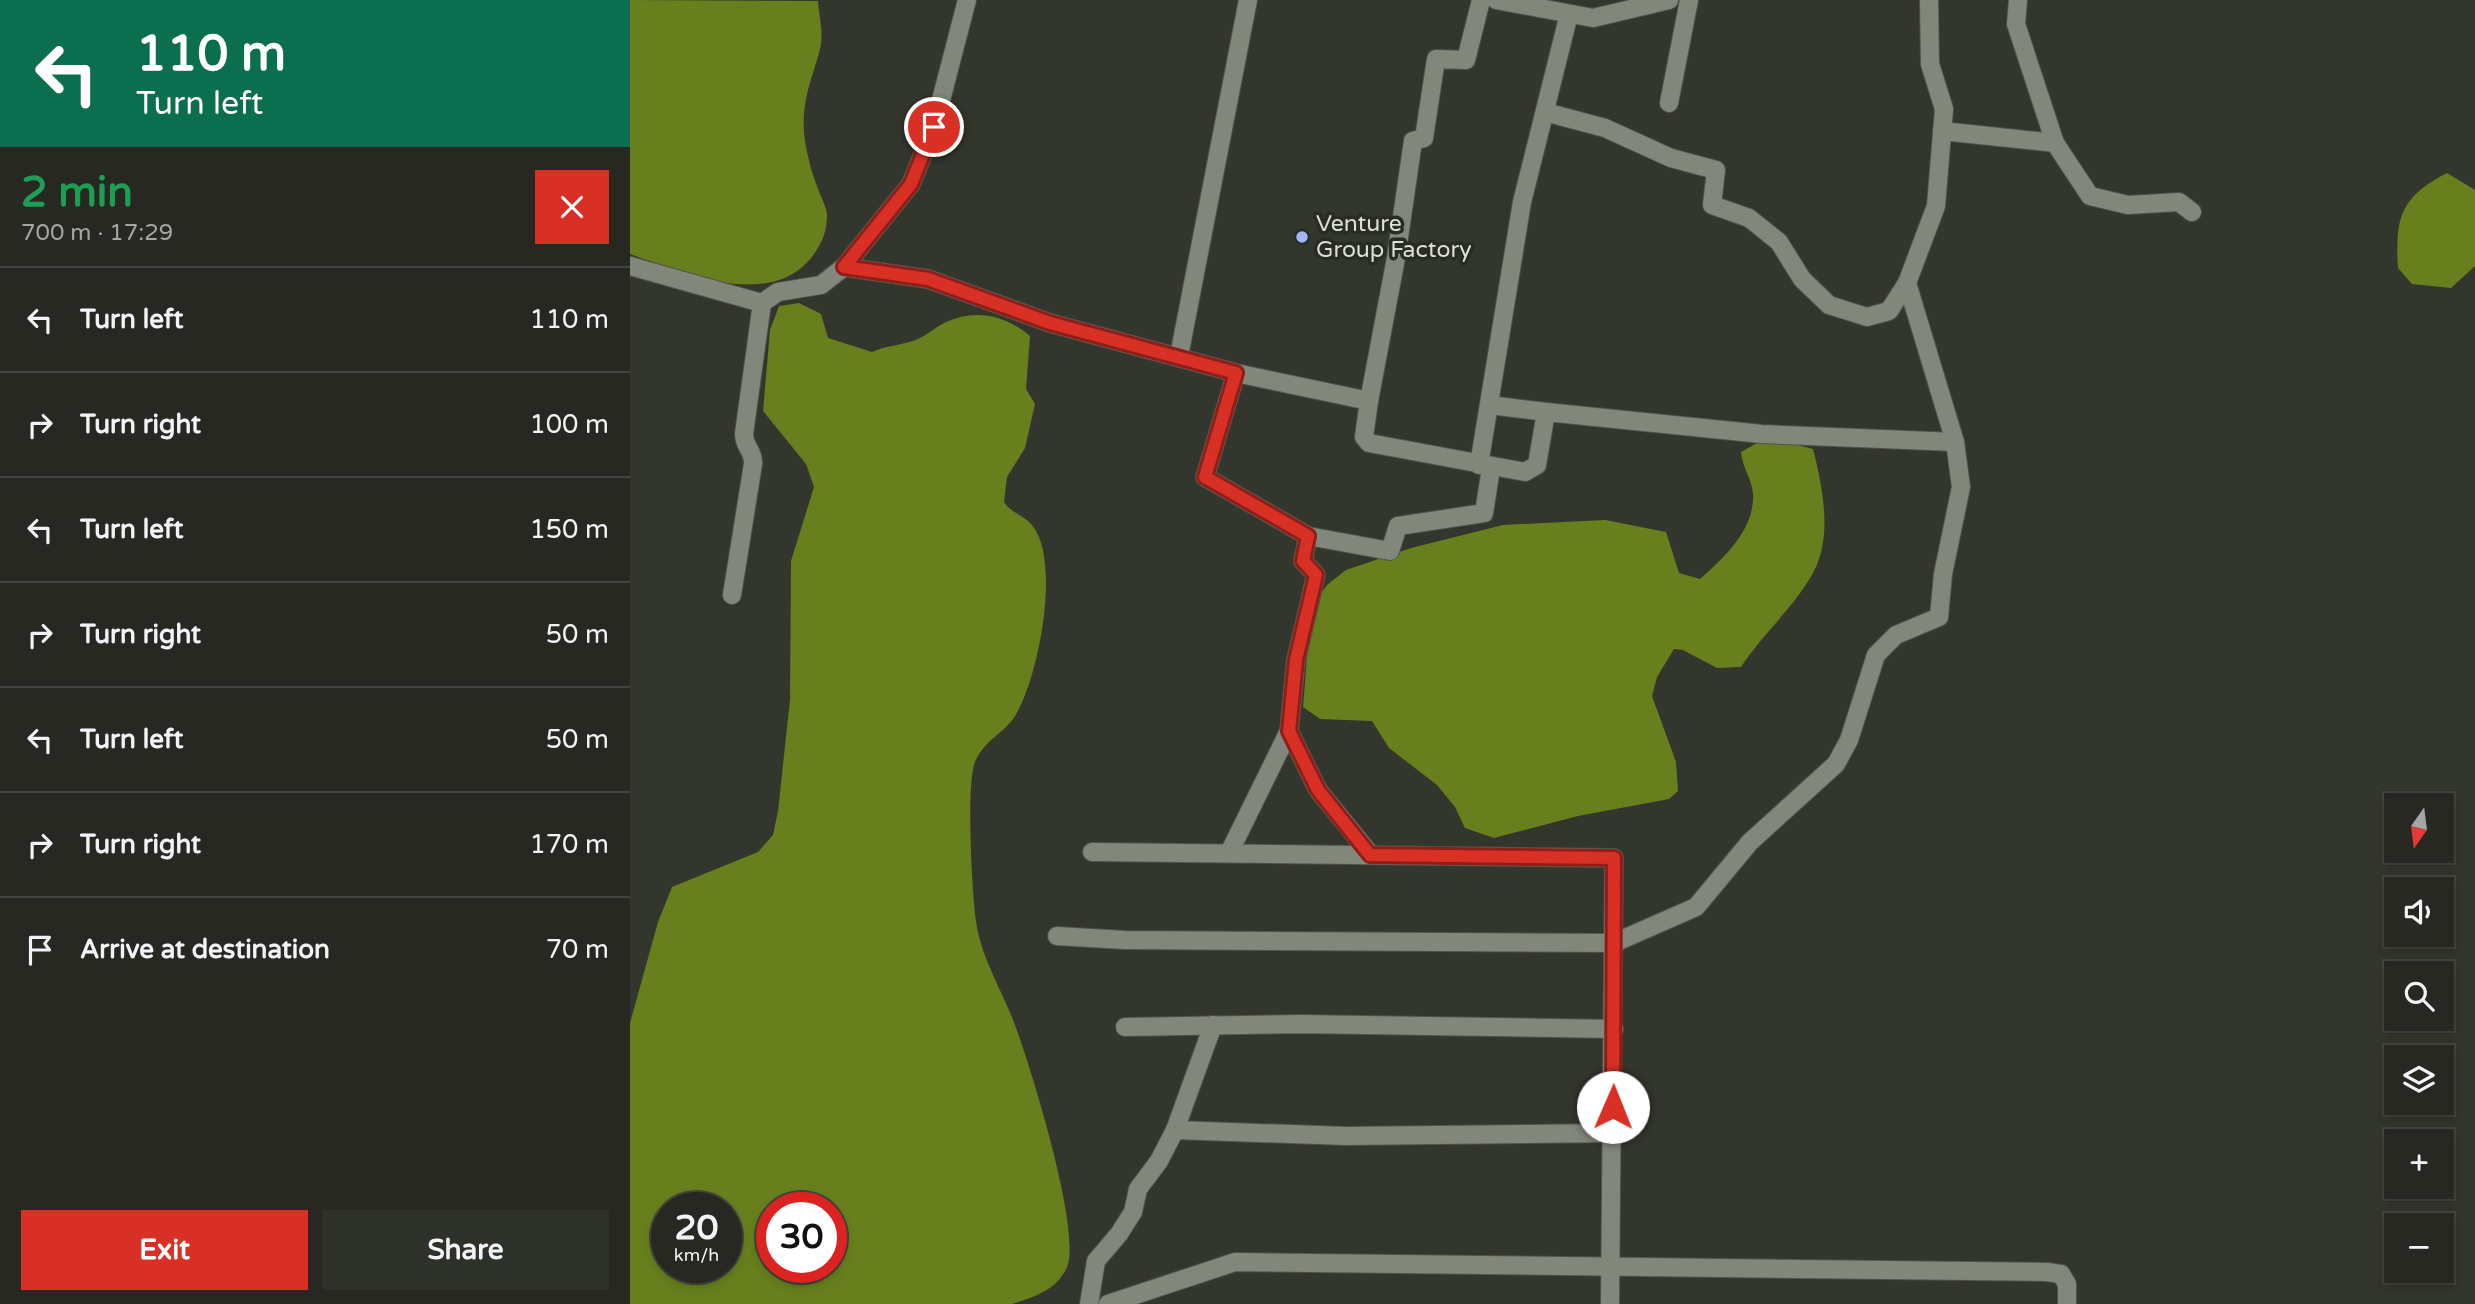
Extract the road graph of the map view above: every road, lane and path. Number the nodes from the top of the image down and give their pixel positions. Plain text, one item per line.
1 (967, 0) edge
2 (1248, 0) edge
3 (1481, 0) edge
4 (1496, 0) edge
5 (1669, 0) edge
6 (1689, 0) edge
7 (1929, 0) edge
8 (2018, 0) edge
9 (1569, 14) junction
10 (1669, 103) dead end
11 (1545, 112) junction
12 (1942, 131) junction
13 (2054, 143) junction
14 (2192, 212) dead end
15 (630, 266) edge
16 (844, 267) junction
17 (1907, 283) junction
18 (762, 303) junction
19 (1179, 356) junction
20 (1236, 373) junction
21 (1369, 401) junction
22 (1489, 405) junction
23 (1546, 412) junction
24 (1955, 442) junction
25 (1485, 466) junction
26 (1308, 536) junction
27 (732, 595) dead end
28 (1289, 731) junction
29 (1092, 852) dead end
30 (1230, 853) junction
31 (1370, 855) junction
32 (1057, 936) dead end
33 (1614, 943) junction
34 (1213, 1025) junction
35 (1125, 1027) dead end
36 (1614, 1028) junction
37 (1175, 1130) junction
38 (1613, 1133) junction
39 (1611, 1265) junction
40 (1089, 1304) edge
41 (1108, 1304) edge
42 (1610, 1304) edge
43 (2067, 1304) edge

1 - 16 street
2 - 19 street
3 - 21 street
4 - 9 street
5 - 9 street
6 - 10 street
7 - 12 street
8 - 13 street
9 - 11 street
11 - 17 street
11 - 22 street
12 - 13 street
12 - 17 street
13 - 14 street
15 - 18 street
16 - 18 street
16 - 19 street
17 - 24 street
18 - 27 street
19 - 20 street
20 - 21 street
20 - 26 street
21 - 25 street
22 - 23 street
22 - 25 street
23 - 24 street
23 - 25 street
24 - 33 street
25 - 26 street
26 - 28 street
28 - 30 street
28 - 31 street
29 - 30 street
30 - 31 street
31 - 33 street
32 - 33 street
33 - 36 street
34 - 35 street
34 - 36 street
34 - 37 street
36 - 38 street
37 - 38 street
37 - 40 street
38 - 39 street
39 - 41 street
39 - 42 street
39 - 43 street

